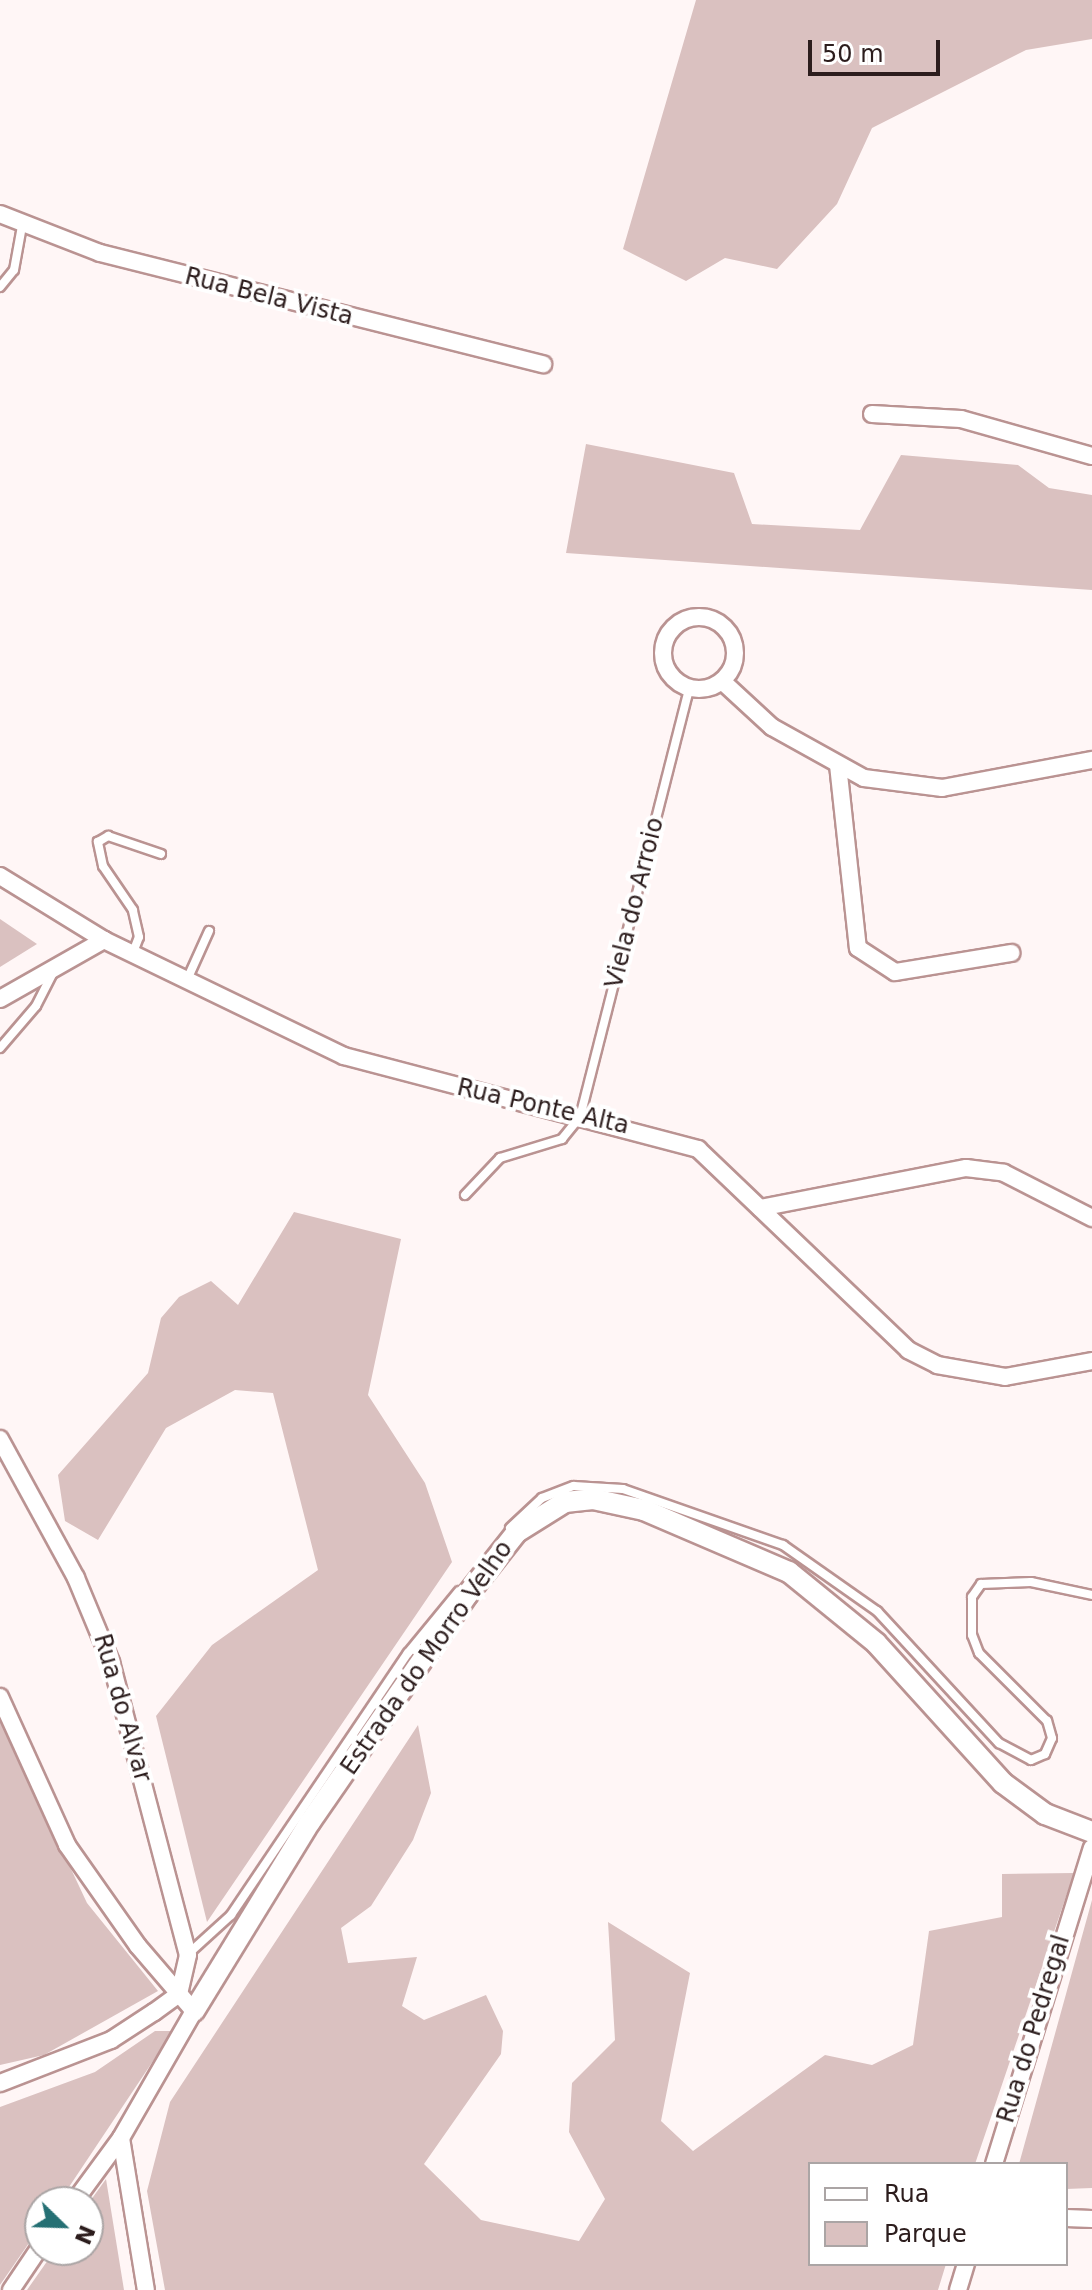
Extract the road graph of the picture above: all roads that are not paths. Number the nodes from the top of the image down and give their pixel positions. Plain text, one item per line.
1 (0, 214) edge
2 (22, 226) junction
3 (0, 287) edge
4 (543, 364) dead end
5 (872, 414) dead end
6 (1092, 456) edge
7 (722, 681) junction
8 (689, 689) junction
9 (1092, 760) edge
10 (838, 765) junction
11 (161, 854) dead end
12 (0, 876) edge
13 (209, 931) dead end
14 (104, 940) junction
15 (1011, 953) dead end
16 (132, 955) junction
17 (55, 968) junction
18 (186, 983) junction
19 (0, 999) edge
20 (0, 1048) edge
21 (580, 1117) junction
22 (465, 1195) dead end
23 (760, 1208) junction
24 (1092, 1218) edge
25 (1092, 1361) edge
26 (0, 1439) edge
27 (1092, 1595) edge
28 (0, 1697) edge
29 (1092, 1832) edge
30 (1092, 1848) edge
31 (188, 1955) junction
32 (179, 1994) junction
33 (194, 2011) junction
34 (0, 2083) edge
35 (121, 2138) junction
36 (995, 2162) edge
37 (86, 2186) edge
38 (1068, 2218) edge
39 (1092, 2219) edge
40 (27, 2266) edge
41 (965, 2266) edge
42 (11, 2290) edge
43 (146, 2290) edge
44 (958, 2290) edge

1 - 2 street, Rua Bela Vista
2 - 3 lane
2 - 4 street, Rua Bela Vista
5 - 6 street
7 - 8 street
7 - 8 street
7 - 10 street
8 - 21 lane, Viela do Arroio
9 - 10 street
10 - 15 street
11 - 16 lane
12 - 14 street, Rua Ponte Alta
13 - 18 lane
14 - 16 street, Rua Ponte Alta
14 - 17 street
16 - 18 street, Rua Ponte Alta
17 - 19 street
17 - 20 lane
18 - 21 street, Rua Ponte Alta
21 - 22 lane
21 - 23 street, Rua Ponte Alta
23 - 24 street
23 - 25 street, Rua Ponte Alta
26 - 31 street, Rua do Alvar
27 - 31 lane
28 - 32 street
29 - 33 street, Estrada do Morro Velho
30 - 36 street, Rua do Pedregal
31 - 32 street, Rua do Alvar
32 - 33 street
32 - 34 street
33 - 35 street
35 - 37 street
35 - 43 street
38 - 39 street
40 - 42 street
41 - 44 street

